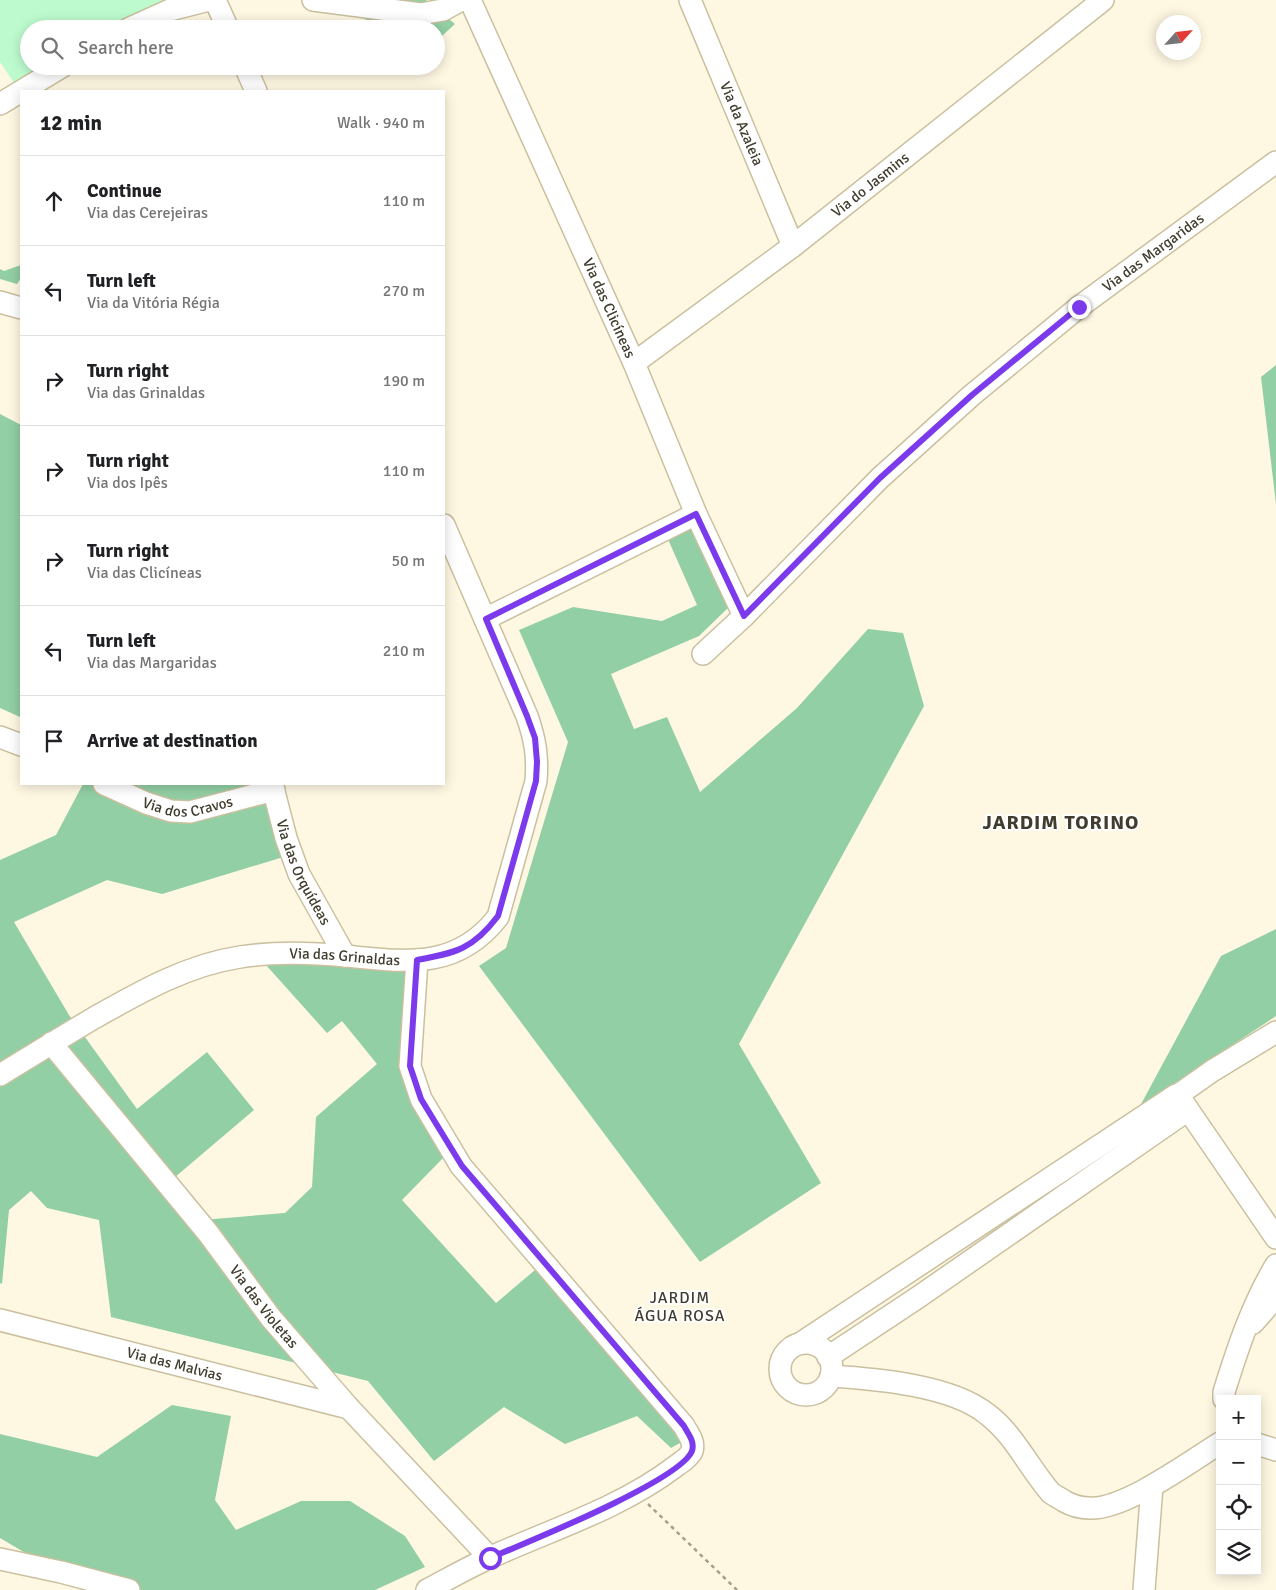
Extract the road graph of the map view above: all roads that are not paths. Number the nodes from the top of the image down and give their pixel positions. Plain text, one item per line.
1 (209, 0) edge
2 (215, 0) edge
3 (313, 0) edge
4 (461, 0) edge
5 (470, 0) edge
6 (690, 0) edge
7 (1103, 0) edge
8 (148, 20) edge
9 (224, 20) edge
10 (48, 75) edge
11 (249, 75) edge
12 (23, 90) edge
13 (256, 90) edge
14 (20, 92) edge
15 (0, 104) edge
16 (1276, 162) edge
17 (793, 246) junction
18 (0, 302) edge
19 (20, 308) edge
20 (634, 364) junction
21 (696, 514) junction
22 (445, 527) edge
23 (744, 616) junction
24 (486, 619) junction
25 (703, 654) dead end
26 (0, 736) edge
27 (20, 745) edge
28 (106, 785) edge
29 (273, 787) edge
30 (344, 956) junction
31 (417, 960) junction
32 (1276, 1032) edge
33 (51, 1043) junction
34 (0, 1075) edge
35 (1183, 1102) junction
36 (1276, 1238) edge
37 (1276, 1265) edge
38 (1276, 1297) edge
39 (0, 1320) edge
40 (1241, 1336) junction
41 (801, 1344) junction
42 (830, 1366) junction
43 (1224, 1395) edge
44 (349, 1408) junction
45 (1261, 1445) edge
46 (1216, 1446) edge
47 (1276, 1450) edge
48 (1152, 1486) junction
49 (490, 1558) junction
50 (0, 1559) edge
51 (129, 1590) edge
52 (427, 1590) edge
53 (1144, 1590) edge

1 - 8 street
2 - 9 street
3 - 4 street
5 - 20 street, Via das Clicíneas
6 - 17 street, Via da Azaleia
7 - 17 street, Via do Jasmins
10 - 12 street
11 - 13 street
14 - 15 street
16 - 23 street, Via das Margaridas
17 - 20 street, Via do Jasmins
18 - 19 street
20 - 21 street, Via das Clicíneas
21 - 23 street, Via das Clicíneas
21 - 24 street
22 - 24 street, Via das Grinaldas
23 - 25 street, Via das Margaridas
24 - 31 street, Via das Grinaldas
26 - 27 street
28 - 29 street, Via dos Cravos
29 - 30 street, Via das Orquídeas
30 - 31 street, Via das Grinaldas
30 - 33 street, Via das Grinaldas
31 - 49 street
32 - 35 street
33 - 34 street, Via das Grinaldas
33 - 44 street, Via das Violetas
35 - 36 street
35 - 41 street
35 - 42 street
37 - 40 street
38 - 40 street
39 - 44 street, Via das Malvias
40 - 43 street
41 - 42 street
41 - 42 street
42 - 48 street
44 - 49 street, Via das Violetas
45 - 47 street
46 - 48 street
48 - 53 street
49 - 52 street
50 - 51 street

